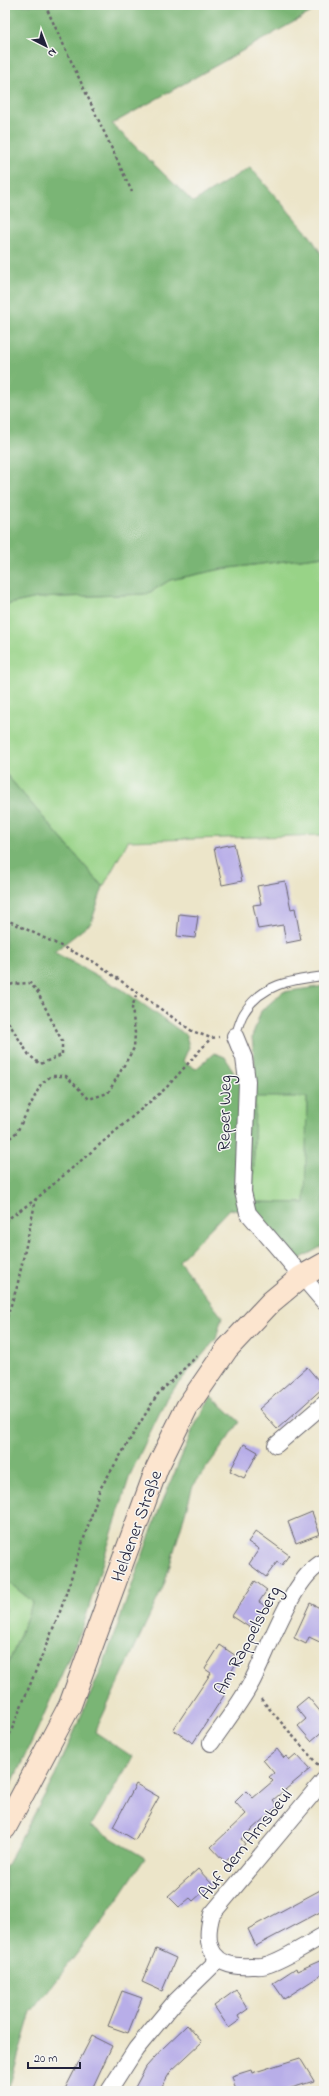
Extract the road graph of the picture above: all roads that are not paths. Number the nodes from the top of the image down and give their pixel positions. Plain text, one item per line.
1 (324, 976) edge
2 (235, 1036) joint
3 (324, 1264) edge
4 (301, 1277) junction
5 (324, 1302) edge
6 (324, 1404) edge
7 (276, 1445) dead end
8 (324, 1562) edge
9 (211, 1743) dead end
10 (322, 1772) edge
11 (5, 1828) edge
12 (324, 1936) edge
13 (218, 1960) junction
14 (109, 2091) edge

1 - 2 lane
2 - 4 street, Reper Weg
3 - 4 main road, Heldener Straße
4 - 5 street
4 - 11 main road, Heldener Straße
6 - 7 street
8 - 9 street, Am Rappelsberg
10 - 13 street, Auf dem Arnsbeul
12 - 13 street
13 - 14 street

